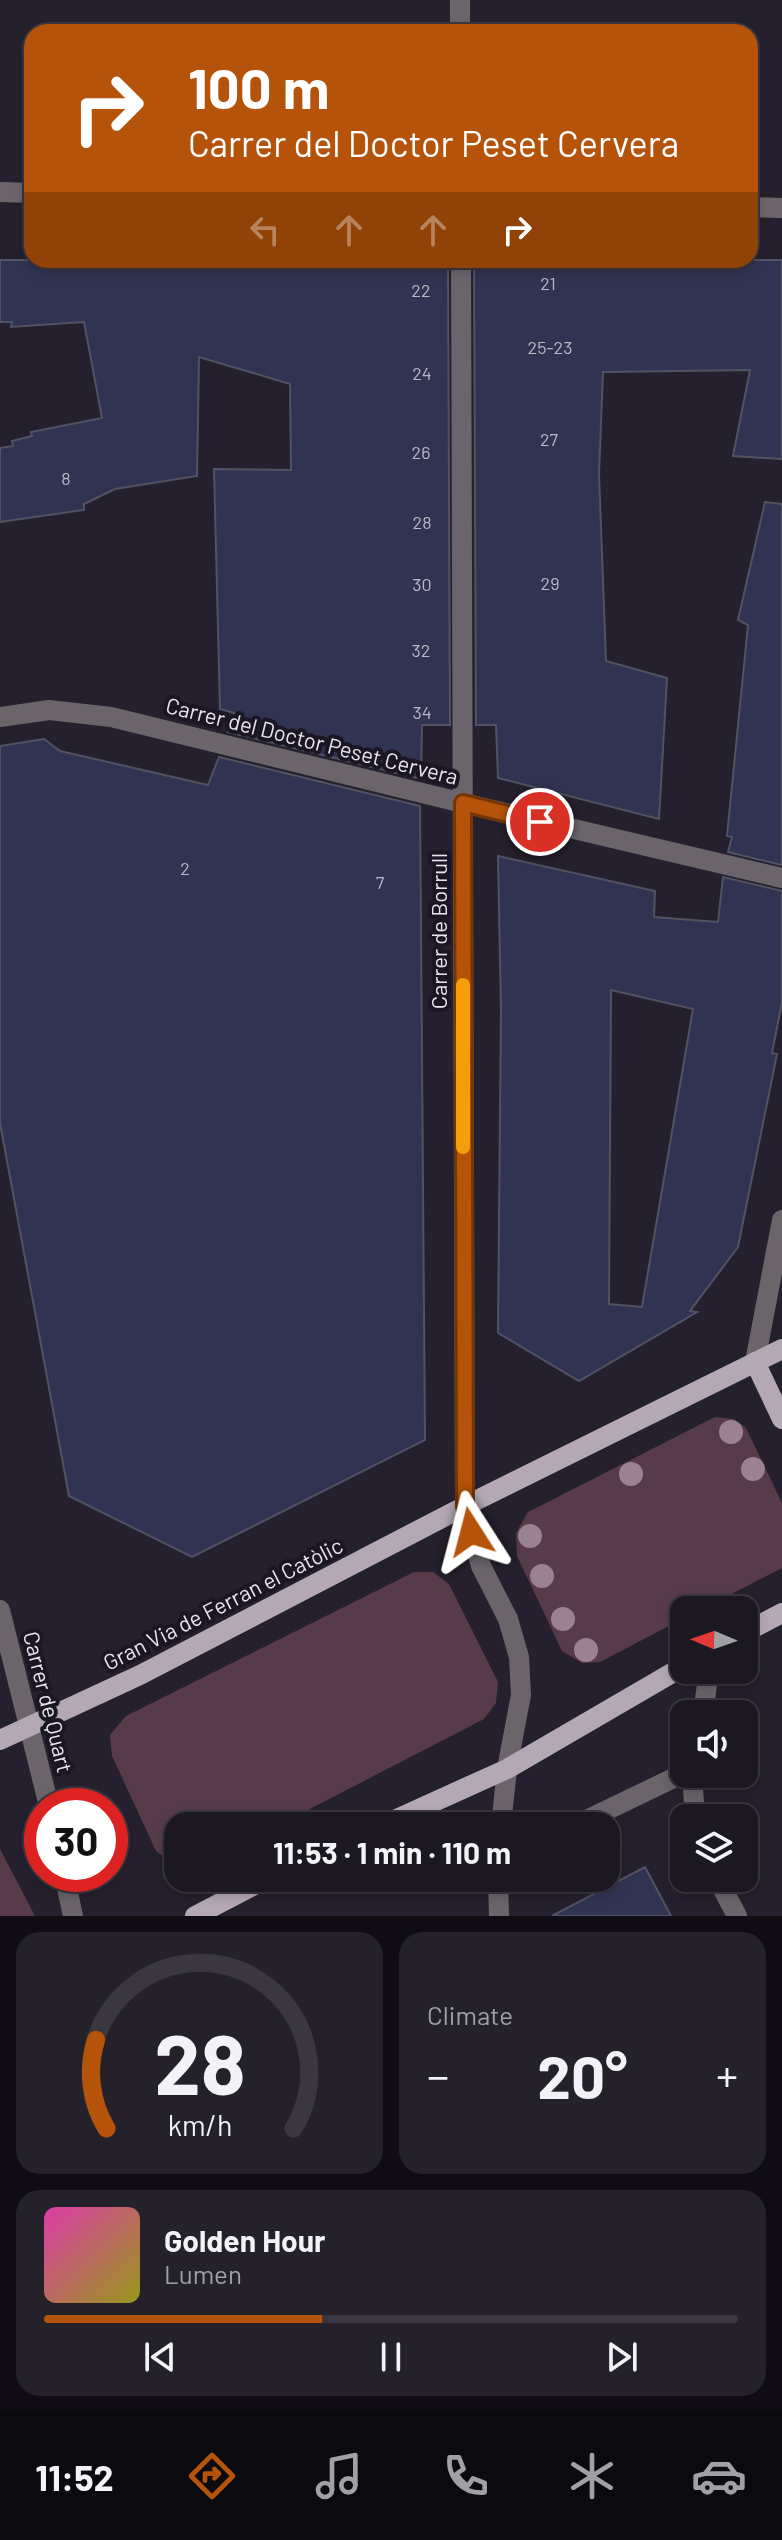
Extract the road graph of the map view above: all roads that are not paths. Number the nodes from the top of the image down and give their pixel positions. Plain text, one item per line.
1 (460, 0) edge
2 (460, 24) edge
3 (0, 192) edge
4 (24, 193) edge
5 (758, 207) edge
6 (782, 208) edge
7 (461, 268) edge
8 (0, 717) edge
9 (463, 803) junction
10 (782, 878) edge
11 (782, 1220) edge
12 (782, 1349) edge
13 (755, 1362) junction
14 (782, 1419) edge
15 (465, 1506) junction
16 (0, 1610) edge
17 (782, 1613) edge
18 (758, 1626) edge
19 (670, 1674) edge
20 (30, 1725) junction
21 (0, 1740) edge
22 (507, 1769) junction
23 (670, 1780) edge
24 (45, 1788) edge
25 (412, 1812) edge
26 (502, 1812) edge
27 (603, 1812) edge
28 (68, 1892) edge
29 (241, 1892) edge
30 (498, 1892) edge
31 (724, 1892) edge
32 (73, 1916) edge
33 (195, 1916) edge
34 (499, 1916) edge
35 (737, 1916) edge

1 - 2 street
3 - 4 street
5 - 6 street
7 - 9 street, Carrer de Borrull
8 - 9 street, Carrer del Doctor Peset Cervera
9 - 10 street, Carrer del Doctor Peset Cervera
9 - 15 street, Carrer de Borrull
11 - 13 street
12 - 13 main road, Gran Via de Ferran el Catòlic
13 - 14 main road
13 - 15 main road, Gran Via de Ferran el Catòlic
15 - 20 main road, Gran Via de Ferran el Catòlic
15 - 22 street
16 - 20 street, Carrer de Quart
17 - 18 main road
19 - 22 main road
20 - 21 main road, Gran Via de Ferran el Catòlic
20 - 24 street, Carrer de Quart
22 - 25 main road
22 - 26 street
23 - 27 street
28 - 32 street
29 - 33 main road
30 - 34 street
31 - 35 street

